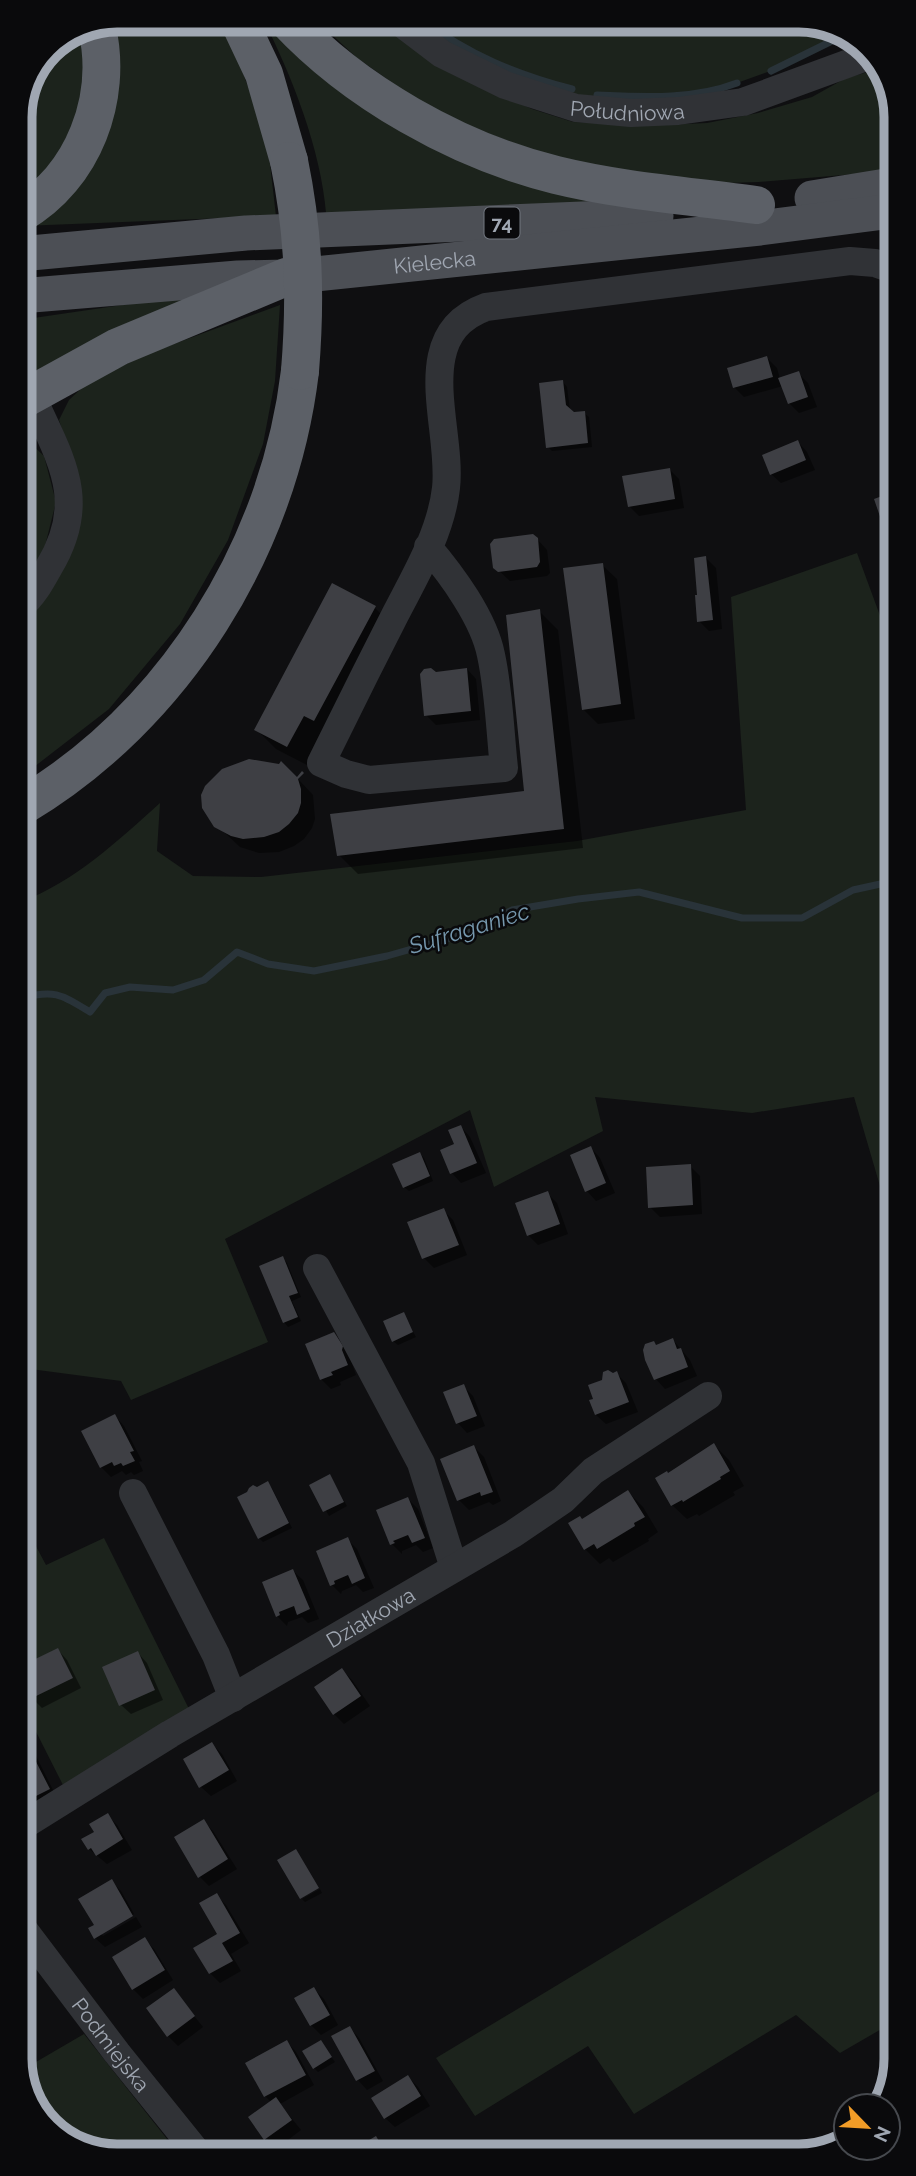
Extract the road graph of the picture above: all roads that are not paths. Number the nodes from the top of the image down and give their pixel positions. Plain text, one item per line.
1 (244, 32) edge
2 (300, 32) edge
3 (414, 32) edge
4 (98, 34) edge
5 (862, 58) edge
6 (884, 186) edge
7 (756, 205) junction
8 (32, 206) edge
9 (884, 212) edge
10 (32, 253) edge
11 (884, 266) edge
12 (286, 277) junction
13 (32, 295) edge
14 (32, 393) edge
15 (32, 410) edge
16 (428, 547) junction
17 (32, 595) edge
18 (32, 800) edge
19 (317, 1268) dead end
20 (708, 1396) dead end
21 (133, 1493) dead end
22 (454, 1568) junction
23 (233, 1698) junction
24 (32, 1820) edge
25 (32, 1941) edge
26 (190, 2144) edge

1 - 18 highway, bridge
2 - 7 highway
3 - 5 street, Południowa
4 - 8 highway
6 - 7 main road, Kielecka / 74
7 - 10 main road, Kielecka / 74
9 - 12 main road, Kielecka / 74
11 - 16 street
12 - 13 main road, Kielecka / 74
12 - 14 highway
15 - 17 street
16 - 16 street
19 - 22 street
20 - 22 street, Działkowa
21 - 23 street
22 - 23 street, Działkowa
23 - 24 street, Działkowa
25 - 26 street, Podmiejska

